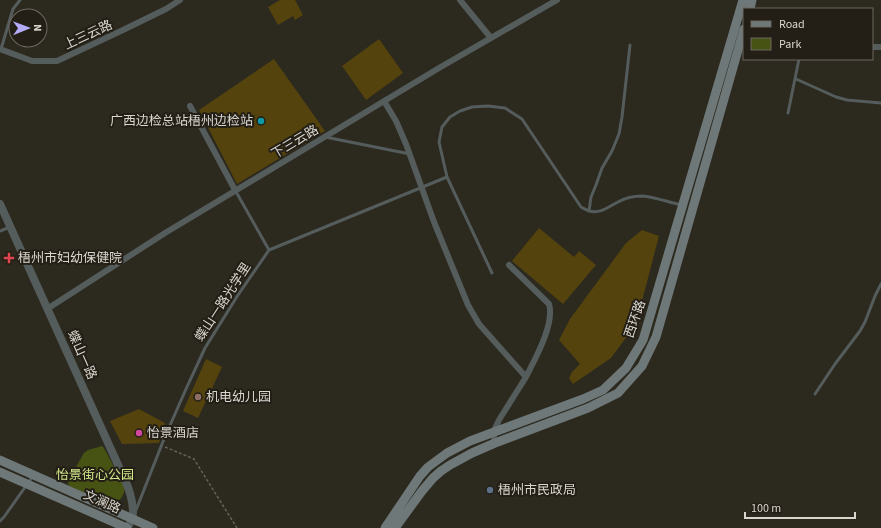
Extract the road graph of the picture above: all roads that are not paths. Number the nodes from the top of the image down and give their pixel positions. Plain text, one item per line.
1 (20, 0) edge
2 (180, 0) edge
3 (460, 0) edge
4 (558, 0) edge
5 (743, 0) edge
6 (742, 12) edge
7 (743, 32) edge
8 (491, 38) junction
9 (630, 45) dead end
10 (1, 49) edge
11 (799, 60) edge
12 (796, 79) junction
13 (384, 101) junction
14 (881, 103) edge
15 (190, 106) dead end
16 (788, 113) dead end
17 (325, 137) junction
18 (410, 154) junction
19 (447, 177) junction
20 (422, 188) junction
21 (235, 190) junction
22 (0, 204) edge
23 (683, 206) junction
24 (589, 211) junction
25 (10, 227) junction
26 (0, 231) edge
27 (269, 250) junction
28 (509, 265) dead end
29 (492, 273) dead end
30 (881, 284) edge
31 (47, 309) junction
32 (526, 377) junction
33 (815, 394) dead end
34 (493, 433) junction
35 (495, 443) junction
36 (0, 460) edge
37 (0, 472) edge
38 (33, 475) junction
39 (27, 483) junction
40 (132, 519) junction
41 (0, 521) edge
42 (128, 528) edge
43 (154, 528) edge
44 (385, 528) edge
45 (395, 528) edge

1 - 10 lane
2 - 10 street, 上三云路
3 - 8 street
4 - 8 street, 下三云路
5 - 6 main road, 西环路
6 - 23 main road, 西环路
7 - 35 main road, 西环路
8 - 13 street, 下三云路
9 - 24 lane
11 - 12 lane
12 - 14 lane
12 - 16 lane
13 - 17 street, 下三云路
13 - 18 street
15 - 21 street
17 - 18 lane
17 - 21 street, 下三云路
18 - 20 street
19 - 20 lane
19 - 24 lane
19 - 29 lane
20 - 27 lane
20 - 32 street
21 - 27 lane
21 - 31 street, 下三云路
22 - 25 street, 蝶山一路
23 - 24 lane
23 - 34 main road, 西环路
25 - 26 lane
25 - 31 street, 蝶山一路
27 - 40 lane, 蝶山一路光学里
28 - 32 street
30 - 33 lane
31 - 40 street, 蝶山一路
32 - 34 street
34 - 35 street
34 - 44 main road, 西环路
35 - 45 main road, 西环路
36 - 38 main road, 文澜路
37 - 39 main road, 文澜路
38 - 39 lane
38 - 40 main road, 文澜路
39 - 41 lane
39 - 42 main road, 文澜路
40 - 42 street
40 - 43 main road, 文澜路

